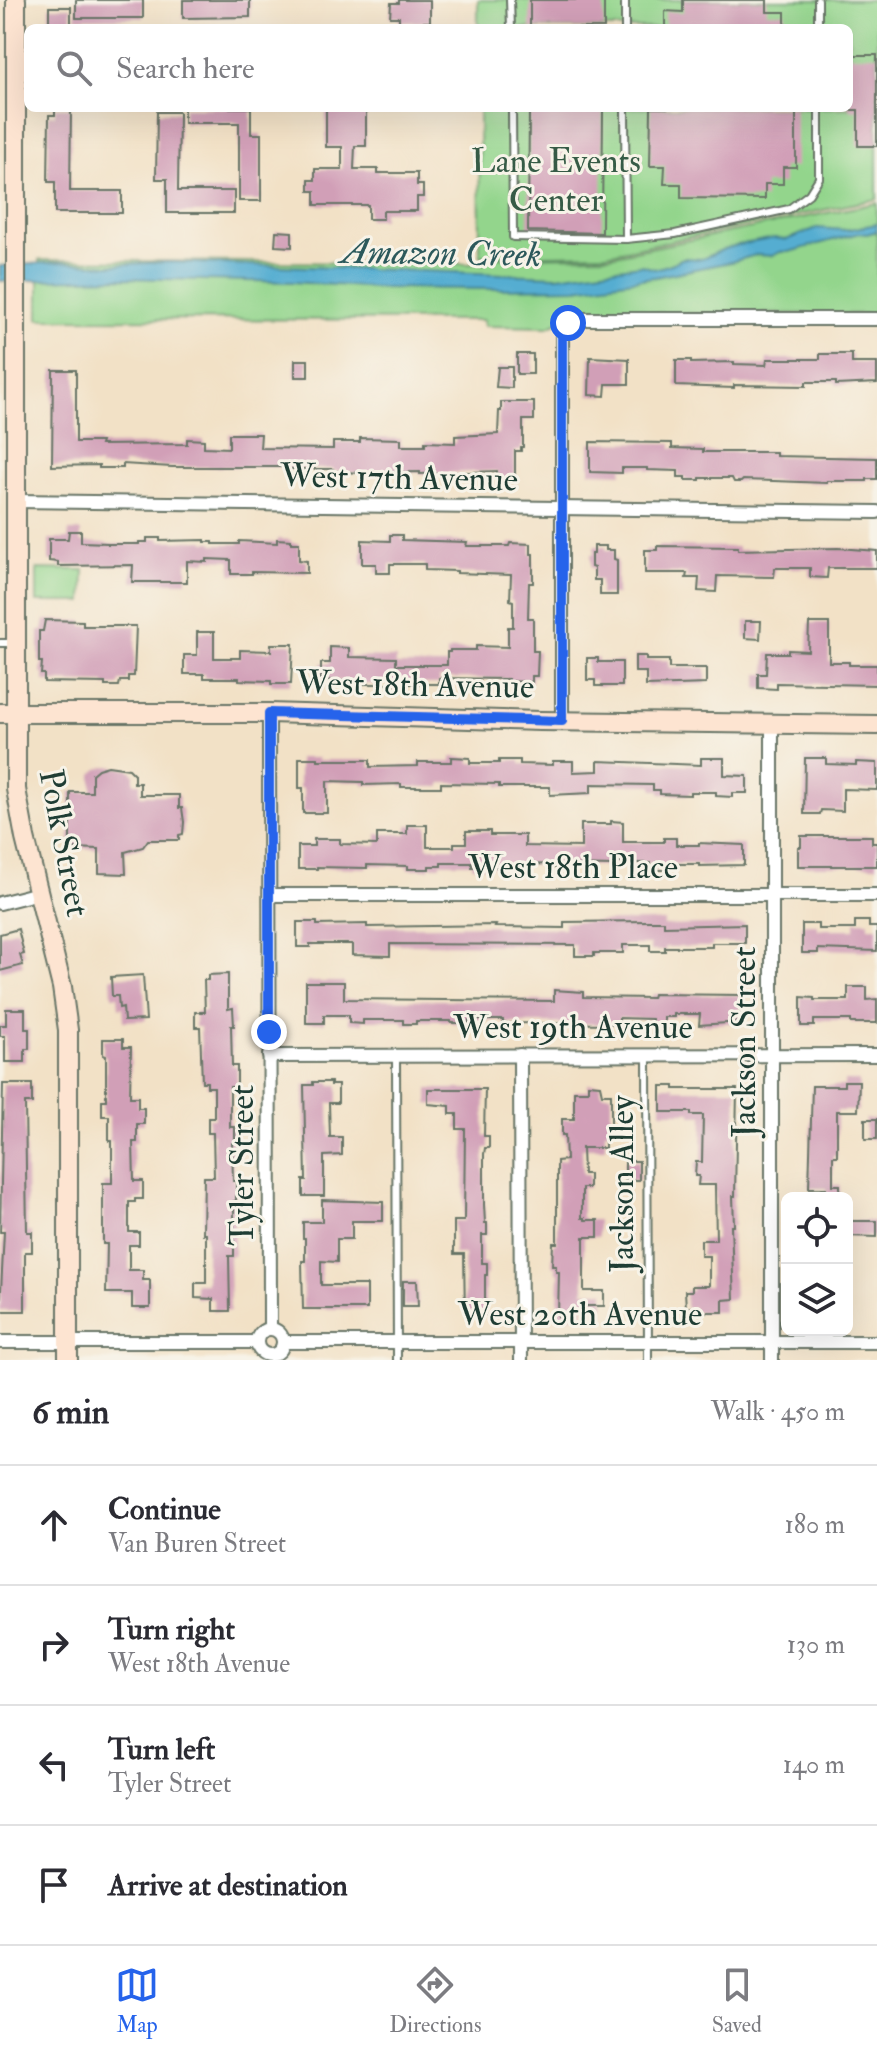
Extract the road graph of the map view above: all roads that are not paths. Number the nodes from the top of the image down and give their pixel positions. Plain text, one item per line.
1 (16, 0) edge
2 (510, 0) edge
3 (625, 0) edge
4 (818, 0) edge
5 (511, 24) edge
6 (625, 24) edge
7 (818, 24) edge
8 (512, 112) edge
9 (625, 112) edge
10 (819, 112) edge
11 (626, 239) junction
12 (877, 319) edge
13 (9, 399) edge
14 (16, 501) junction
15 (562, 508) junction
16 (877, 512) edge
17 (8, 643) edge
18 (8, 713) edge
19 (269, 713) junction
20 (562, 721) junction
21 (772, 724) junction
22 (877, 725) edge
23 (39, 893) junction
24 (270, 895) junction
25 (772, 895) junction
26 (877, 895) edge
27 (0, 903) edge
28 (520, 1055) junction
29 (647, 1055) junction
30 (772, 1055) junction
31 (877, 1055) edge
32 (269, 1056) junction
33 (396, 1056) junction
34 (270, 1329) junction
35 (0, 1342) edge
36 (257, 1342) junction
37 (283, 1342) junction
38 (397, 1342) junction
39 (521, 1342) junction
40 (648, 1342) junction
41 (772, 1342) junction
42 (877, 1342) edge
43 (68, 1351) edge
44 (270, 1357) edge
45 (397, 1360) edge
46 (521, 1360) edge
47 (648, 1360) edge
48 (772, 1360) edge

1 - 13 street, Polk Street
2 - 5 lane
3 - 6 lane
4 - 7 lane
8 - 11 lane
9 - 11 lane
10 - 11 lane
12 - 15 street
13 - 14 street, Polk Street
14 - 15 street, West 17th Avenue
14 - 17 street, Polk Street
15 - 16 street, West 17th Avenue
15 - 20 street
17 - 18 street, Polk Street
18 - 19 street, West 18th Avenue
18 - 23 street, Polk Street
19 - 20 street, West 18th Avenue
19 - 24 street, Tyler Street
20 - 21 street, West 18th Avenue
21 - 22 street, West 18th Avenue
21 - 25 street, Jackson Street
23 - 27 street
23 - 43 street, Polk Street
24 - 25 street, West 18th Place
24 - 32 street, Tyler Street
25 - 26 street, West 18th Place
25 - 30 street, Jackson Street
28 - 29 street, West 19th Avenue
28 - 33 street, West 19th Avenue
28 - 39 street
29 - 30 street, West 19th Avenue
29 - 40 lane, Jackson Alley
30 - 31 street, West 19th Avenue
30 - 41 street, Jackson Street
32 - 33 street, West 19th Avenue
32 - 34 street, Tyler Street
33 - 38 lane
34 - 36 street
34 - 37 street
35 - 43 street
36 - 43 street
36 - 44 street
37 - 38 street, West 20th Avenue
37 - 44 street
38 - 39 street, West 20th Avenue
38 - 45 lane
39 - 40 street, West 20th Avenue
39 - 46 street
40 - 41 street, West 20th Avenue
40 - 47 lane, Jackson Alley
41 - 42 street, West 20th Avenue
41 - 48 street, Jackson Street

